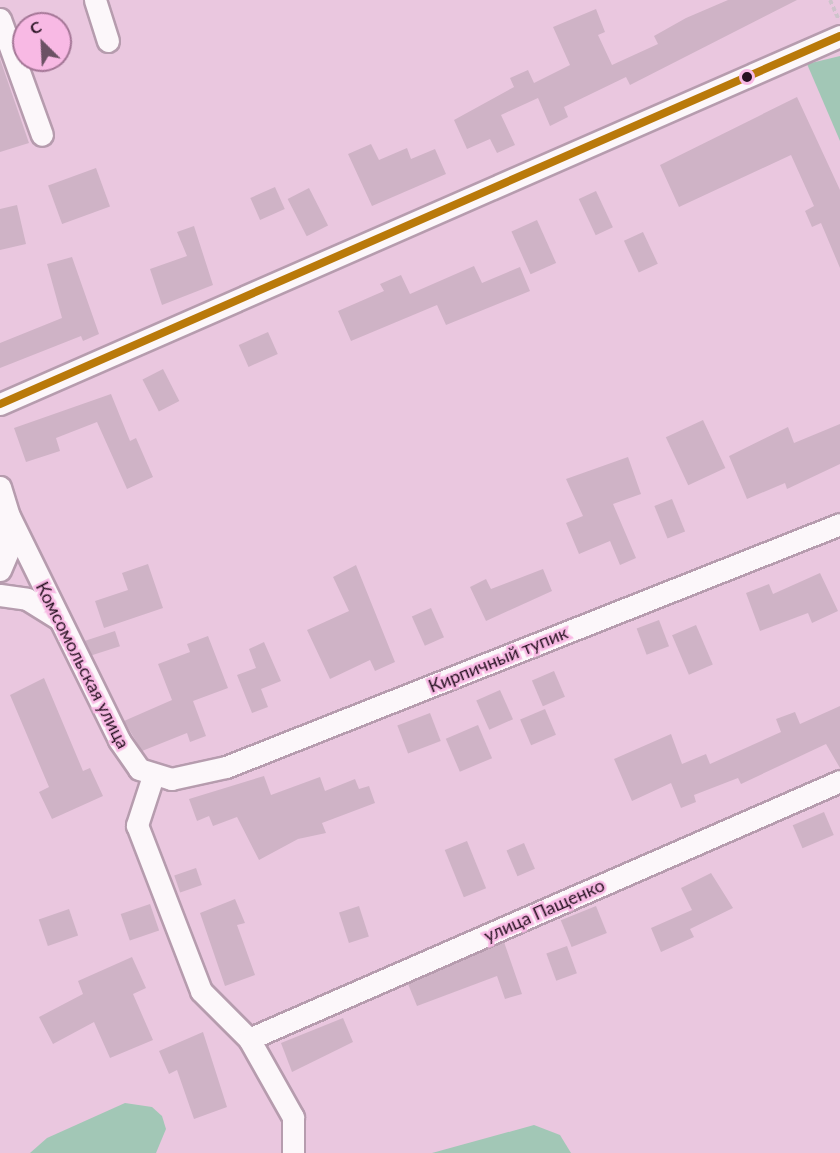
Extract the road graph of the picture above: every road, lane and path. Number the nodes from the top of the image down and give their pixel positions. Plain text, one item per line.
1 (95, 0) edge
2 (830, 0) edge
3 (0, 20) edge
4 (840, 21) edge
5 (840, 36) edge
6 (108, 41) dead end
7 (42, 135) dead end
8 (5, 397) edge
9 (0, 487) edge
10 (9, 516) junction
11 (840, 524) edge
12 (0, 570) edge
13 (0, 595) edge
14 (62, 623) junction
15 (153, 776) junction
16 (840, 781) edge
17 (249, 1038) junction
18 (293, 1153) edge

1 - 6 street
2 - 4 path
3 - 7 street
5 - 8 street
9 - 10 street, Комсомольская улица
10 - 12 street
10 - 14 street, Комсомольская улица
11 - 15 street, Кирпичный тупик
13 - 14 street
14 - 15 street, Комсомольская улица
15 - 17 street
16 - 17 street, улица Пащенко
17 - 18 street

